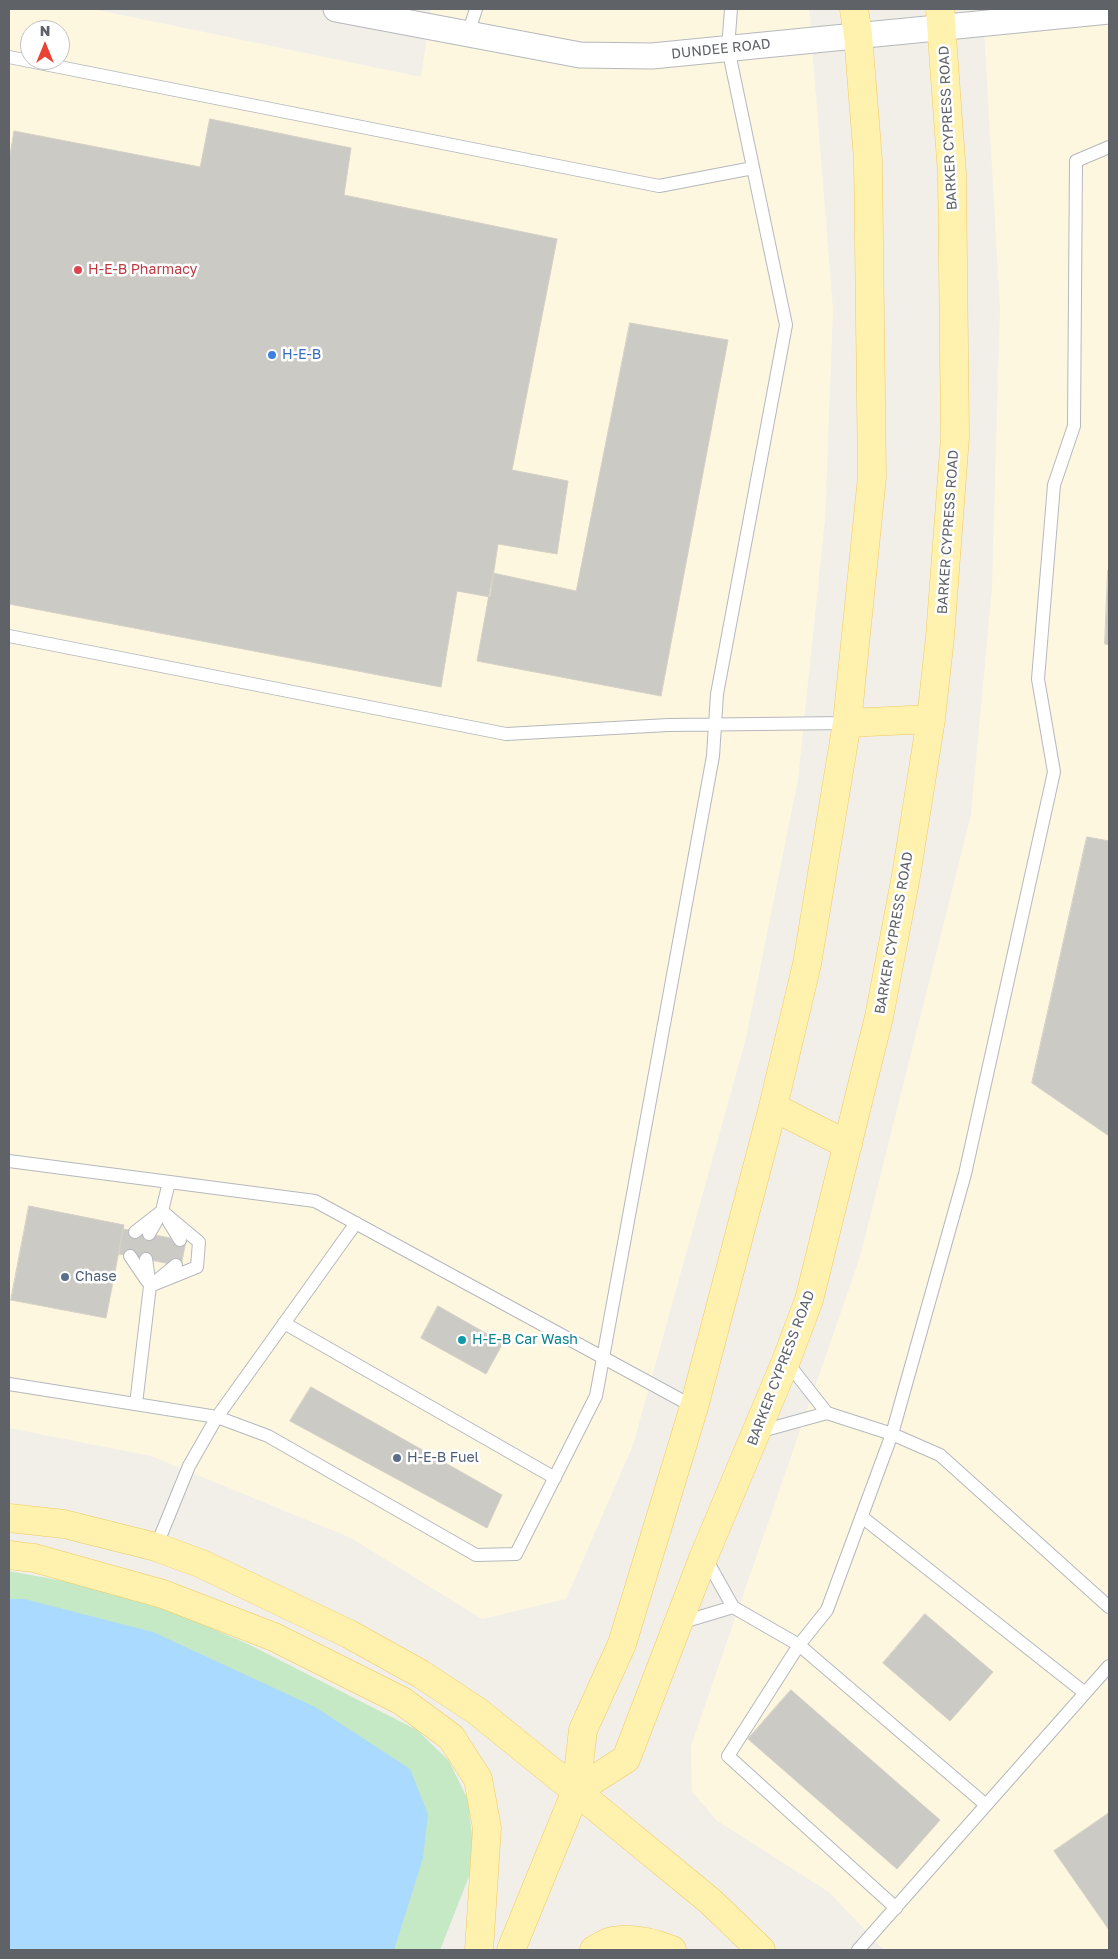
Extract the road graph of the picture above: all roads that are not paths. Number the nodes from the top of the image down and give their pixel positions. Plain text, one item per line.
1 (336, 9) edge
2 (476, 9) edge
3 (730, 9) edge
4 (1109, 11) edge
5 (941, 18) edge
6 (856, 22) edge
7 (468, 34) junction
8 (728, 48) junction
9 (9, 57) edge
10 (1109, 147) edge
11 (753, 168) junction
12 (9, 636) edge
13 (931, 719) junction
14 (847, 723) junction
15 (714, 725) junction
16 (773, 1107) junction
17 (848, 1145) junction
18 (9, 1161) edge
19 (169, 1182) junction
20 (162, 1211) junction
21 (356, 1223) junction
22 (135, 1232) dead end
23 (150, 1234) dead end
24 (167, 1238) dead end
25 (180, 1240) dead end
26 (130, 1256) dead end
27 (146, 1259) dead end
28 (169, 1263) dead end
29 (150, 1286) junction
30 (284, 1324) junction
31 (602, 1357) junction
32 (786, 1361) junction
33 (9, 1384) edge
34 (136, 1404) junction
35 (694, 1407) junction
36 (827, 1413) junction
37 (217, 1417) junction
38 (757, 1432) junction
39 (892, 1434) junction
40 (554, 1478) junction
41 (862, 1517) junction
42 (9, 1518) edge
43 (156, 1547) junction
44 (9, 1555) edge
45 (704, 1556) junction
46 (733, 1607) junction
47 (1109, 1607) edge
48 (679, 1623) junction
49 (799, 1645) junction
50 (1109, 1666) edge
51 (1086, 1693) junction
52 (576, 1791) junction
53 (986, 1806) junction
54 (896, 1908) junction
55 (480, 1950) edge
56 (511, 1950) edge
57 (594, 1950) edge
58 (672, 1950) edge
59 (761, 1950) edge
60 (858, 1950) edge

1 - 7 street, DUNDEE ROAD
2 - 7 lane
3 - 8 lane
4 - 5 street, DUNDEE ROAD
5 - 6 street, DUNDEE ROAD
5 - 13 main road, BARKER CYPRESS ROAD
6 - 8 street, DUNDEE ROAD
6 - 14 main road
7 - 8 street, DUNDEE ROAD
8 - 11 lane
9 - 11 lane
10 - 39 lane
11 - 15 lane
12 - 15 lane
13 - 14 main road
13 - 17 main road, BARKER CYPRESS ROAD
14 - 15 lane
14 - 16 main road
15 - 31 lane
16 - 17 main road
16 - 35 main road
17 - 32 main road, BARKER CYPRESS ROAD
18 - 19 lane
19 - 20 lane
19 - 21 lane
20 - 22 lane
20 - 23 lane
20 - 24 lane
20 - 25 lane
20 - 29 lane
21 - 30 lane
21 - 31 lane
26 - 29 lane
27 - 29 lane
28 - 29 lane
29 - 34 lane
30 - 37 lane
30 - 40 lane
31 - 35 lane
31 - 40 lane
32 - 36 lane
32 - 38 main road, BARKER CYPRESS ROAD
33 - 34 lane
34 - 37 lane
35 - 52 main road
36 - 38 lane
36 - 39 lane
37 - 40 lane
37 - 43 lane
38 - 45 main road, BARKER CYPRESS ROAD
39 - 41 lane
39 - 47 lane
41 - 49 lane
41 - 51 lane
42 - 43 main road
43 - 52 main road
44 - 55 main road
45 - 46 lane
45 - 48 main road, BARKER CYPRESS ROAD
46 - 48 lane
46 - 49 lane
48 - 52 main road, BARKER CYPRESS ROAD
49 - 53 lane
49 - 54 lane
50 - 51 lane
51 - 53 lane
52 - 56 main road
52 - 59 main road
53 - 54 lane
54 - 60 lane
57 - 58 main road

